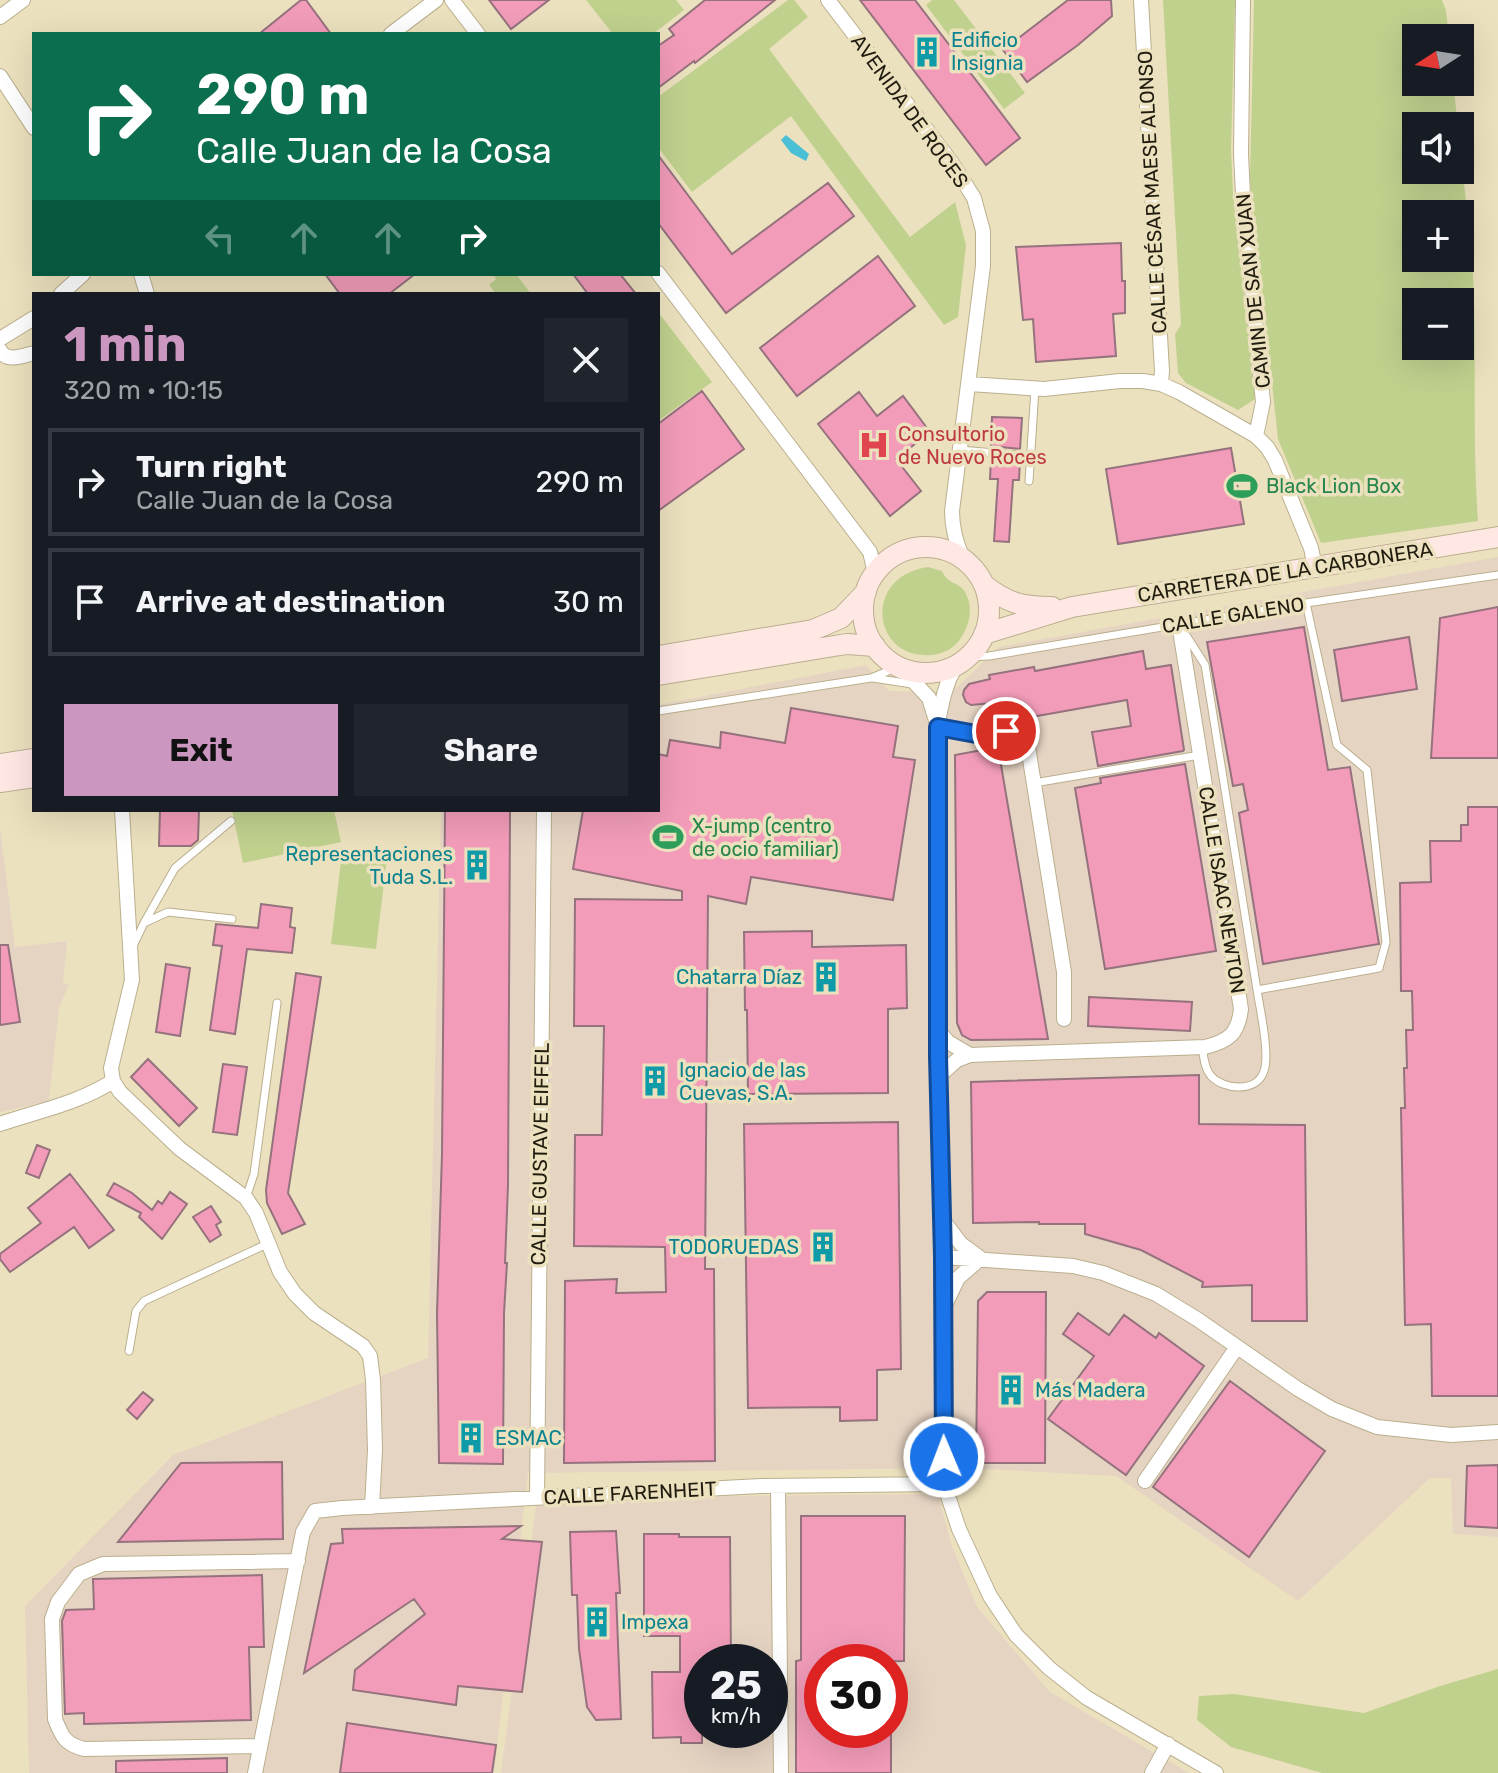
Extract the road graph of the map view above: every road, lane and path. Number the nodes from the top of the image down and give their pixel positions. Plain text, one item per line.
1 (23, 0) edge
2 (436, 0) edge
3 (452, 0) edge
4 (828, 0) edge
5 (1141, 0) edge
6 (1243, 0) edge
7 (0, 17) edge
8 (394, 32) edge
9 (476, 32) edge
10 (0, 76) edge
11 (32, 125) edge
12 (81, 276) edge
13 (660, 276) edge
14 (63, 292) edge
15 (32, 319) edge
16 (0, 339) edge
17 (0, 350) edge
18 (32, 353) edge
19 (969, 384) junction
20 (1161, 384) junction
21 (1035, 388) junction
22 (1256, 436) junction
23 (960, 450) junction
24 (1031, 456) junction
25 (1029, 481) dead end
26 (1498, 537) edge
27 (963, 559) junction
28 (1315, 567) junction
29 (875, 573) junction
30 (1498, 575) edge
31 (984, 585) junction
32 (866, 592) junction
33 (1306, 603) junction
34 (1072, 607) junction
35 (1179, 624) junction
36 (984, 634) junction
37 (875, 646) junction
38 (660, 656) edge
39 (962, 662) junction
40 (900, 667) junction
41 (660, 675) edge
42 (871, 678) junction
43 (917, 685) junction
44 (660, 711) edge
45 (938, 727) junction
46 (1200, 755) junction
47 (32, 759) edge
48 (0, 764) edge
49 (32, 777) edge
50 (0, 782) edge
51 (1034, 783) junction
52 (122, 812) edge
53 (544, 812) edge
54 (231, 821) dead end
55 (232, 919) dead end
56 (144, 923) junction
57 (131, 950) junction
58 (1257, 990) junction
59 (277, 1003) dead end
60 (1064, 1019) dead end
61 (938, 1030) junction
62 (1202, 1047) junction
63 (970, 1055) junction
64 (939, 1076) junction
65 (113, 1081) junction
66 (0, 1124) edge
67 (246, 1198) junction
68 (942, 1219) junction
69 (269, 1243) junction
70 (943, 1257) junction
71 (980, 1259) junction
72 (943, 1309) junction
73 (1237, 1347) junction
74 (129, 1351) dead end
75 (1498, 1432) edge
76 (1145, 1481) dead end
77 (944, 1484) junction
78 (778, 1486) junction
79 (537, 1498) junction
80 (372, 1507) junction
81 (298, 1561) junction
82 (1168, 1744) junction
83 (259, 1746) junction
84 (255, 1773) edge
85 (781, 1773) edge
86 (1152, 1773) edge
87 (1216, 1773) edge

1 - 7 street
2 - 8 street
3 - 9 street
4 - 19 street, AVENIDA DE ROCES
5 - 20 street, CALLE CÉSAR MAESE ALONSO
6 - 22 street, CAMIN DE SAN XUAN
10 - 11 street
12 - 14 street
13 - 29 street
15 - 16 street
17 - 18 street
19 - 21 street
19 - 23 street, AVENIDA DE ROCES
20 - 21 street
20 - 22 street
21 - 24 lane
22 - 28 street
23 - 24 lane
23 - 27 street, AVENIDA DE ROCES
24 - 25 lane
26 - 28 street, CARRETERA DE LA CARBONERA
27 - 29 street
27 - 31 street
28 - 34 street, CARRETERA DE LA CARBONERA
29 - 32 street
30 - 33 lane, CALLE GALENO
31 - 34 street
31 - 36 street
32 - 37 street
32 - 38 street
33 - 35 lane, CALLE GALENO
33 - 58 lane
34 - 36 street
35 - 39 lane, CALLE GALENO
35 - 46 street, CALLE ISAAC NEWTON
35 - 58 lane
36 - 39 street
37 - 40 street
37 - 41 street
39 - 40 street
39 - 45 street
40 - 42 lane
40 - 43 street
42 - 43 lane
42 - 44 lane
43 - 45 street
45 - 51 street
45 - 61 street
46 - 51 lane
46 - 62 street, CALLE ISAAC NEWTON
47 - 48 street
49 - 50 street
51 - 60 street
52 - 57 street
53 - 79 street, CALLE GUSTAVE EIFFEL
54 - 56 lane
55 - 56 lane
56 - 57 lane
57 - 65 street
58 - 62 lane
59 - 67 lane
61 - 63 street
61 - 64 street
62 - 63 street, CALLE ISAAC NEWTON
63 - 64 street
64 - 68 street
65 - 66 street
65 - 67 street
67 - 69 street
68 - 70 street
68 - 71 street
69 - 74 lane
69 - 80 street
70 - 71 street
70 - 72 street
71 - 72 street
71 - 73 street
72 - 77 street
73 - 75 street
73 - 76 street
77 - 78 street, CALLE FARENHEIT
77 - 82 street
78 - 79 street, CALLE FARENHEIT
78 - 85 street
79 - 80 street, CALLE FARENHEIT
80 - 81 street, CALLE FARENHEIT
81 - 83 street
81 - 83 street
82 - 86 street
82 - 87 street
83 - 84 street

